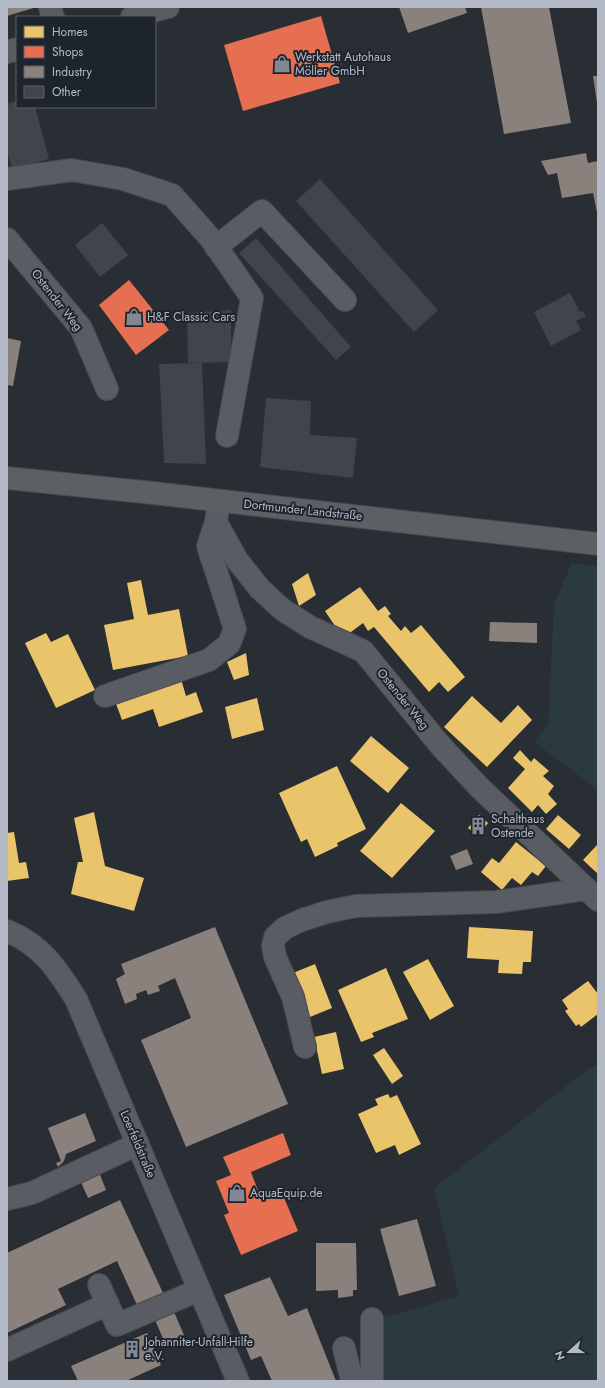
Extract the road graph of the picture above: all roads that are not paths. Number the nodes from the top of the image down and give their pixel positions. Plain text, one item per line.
1 (7, 179) edge
2 (7, 239) edge
3 (216, 247) junction
4 (345, 300) dead end
5 (107, 389) dead end
6 (227, 436) dead end
7 (7, 478) edge
8 (217, 511) junction
9 (598, 544) edge
10 (105, 696) dead end
11 (592, 894) edge
12 (7, 931) edge
13 (304, 1047) dead end
14 (138, 1144) junction
15 (7, 1199) edge
16 (200, 1290) junction
17 (372, 1319) dead end
18 (344, 1348) dead end
19 (7, 1350) edge
20 (238, 1381) edge
21 (352, 1381) edge
22 (372, 1381) edge

1 - 3 street
2 - 5 street, Ostender Weg
3 - 4 street
3 - 6 street
7 - 8 main road, Dortmunder Landstraße
8 - 9 main road, Dortmunder Landstraße
8 - 10 street
8 - 11 street, Ostender Weg
11 - 13 street, Ostender Weg
12 - 14 street, Loerfeldstraße
14 - 15 street
14 - 16 street, Loerfeldstraße
16 - 19 street
16 - 20 street, Loerfeldstraße
17 - 22 street
18 - 21 street

